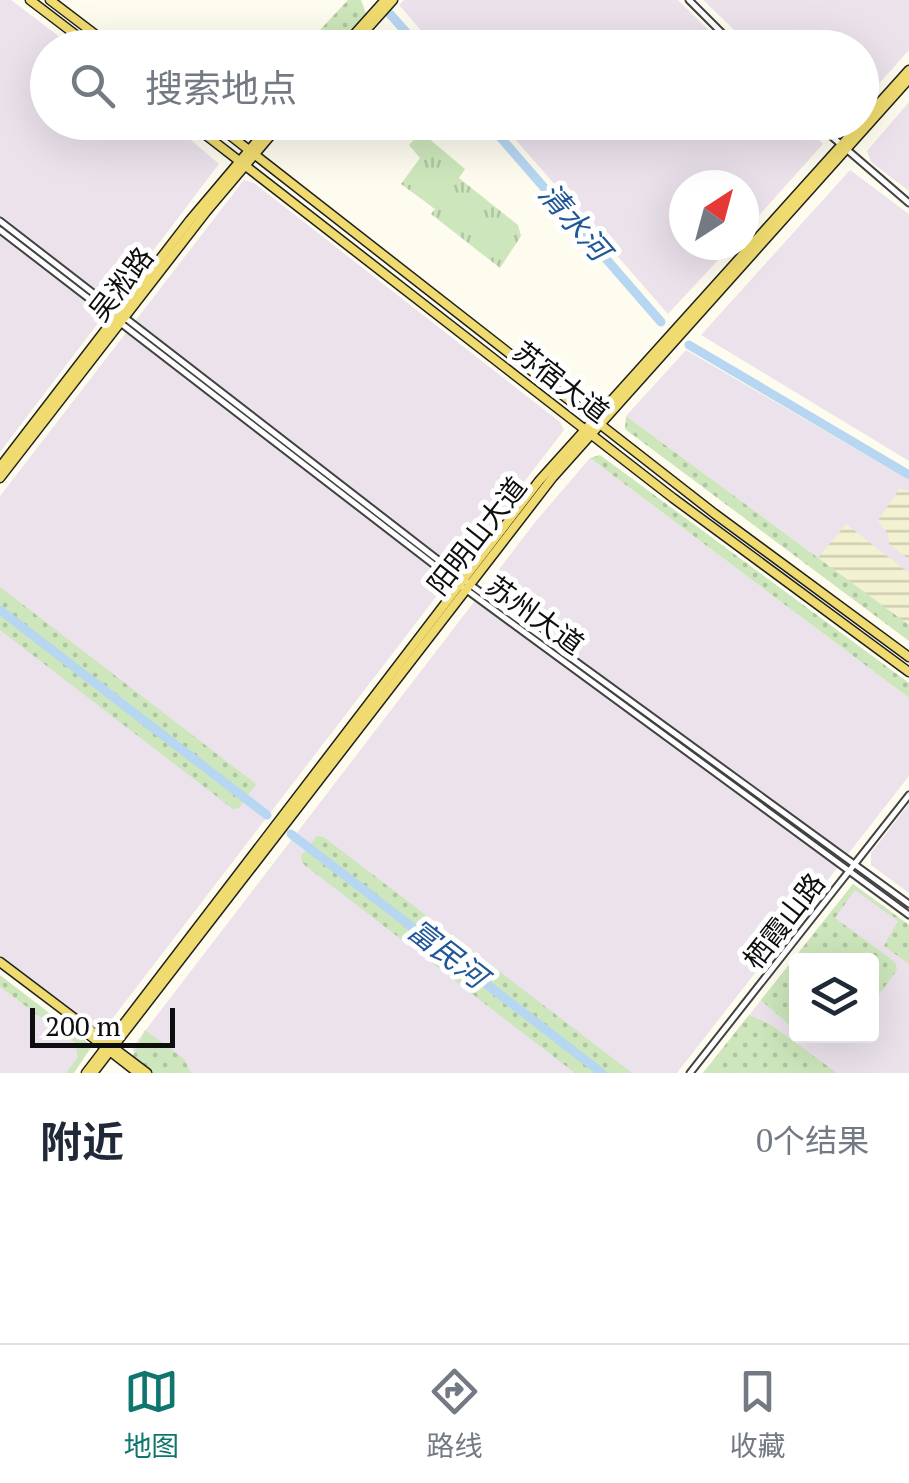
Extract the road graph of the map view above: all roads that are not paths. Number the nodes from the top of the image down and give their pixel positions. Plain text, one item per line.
1 (30, 0) edge
2 (50, 0) edge
3 (385, 0) edge
4 (393, 0) edge
5 (688, 0) edge
6 (69, 30) edge
7 (89, 30) edge
8 (358, 30) edge
9 (366, 30) edge
10 (719, 30) edge
11 (909, 70) edge
12 (909, 80) edge
13 (879, 105) edge
14 (879, 110) edge
15 (211, 140) edge
16 (236, 140) edge
17 (260, 140) edge
18 (263, 140) edge
19 (832, 140) edge
20 (849, 140) edge
21 (850, 140) edge
22 (841, 149) junction
23 (251, 152) junction
24 (241, 164) junction
25 (909, 203) edge
26 (0, 221) edge
27 (0, 230) edge
28 (118, 318) junction
29 (595, 421) junction
30 (586, 430) junction
31 (0, 468) edge
32 (0, 478) edge
33 (463, 583) junction
34 (909, 657) edge
35 (909, 672) edge
36 (909, 794) edge
37 (852, 868) junction
38 (909, 904) edge
39 (909, 914) edge
40 (0, 964) edge
41 (109, 1047) junction
42 (86, 1073) edge
43 (93, 1073) edge
44 (138, 1073) edge
45 (147, 1073) edge
46 (690, 1073) edge

1 - 6 main road
2 - 7 main road
3 - 8 main road
4 - 9 main road
5 - 10 street
11 - 13 main road, 阳明山大道
12 - 14 main road, 阳明山大道
15 - 24 main road, 苏宿大道
16 - 23 main road, 苏宿大道
17 - 23 main road, 吴淞路
18 - 23 main road, 吴淞路
19 - 22 street
20 - 22 main road, 阳明山大道
21 - 22 main road, 阳明山大道
22 - 25 street
22 - 29 main road, 阳明山大道
23 - 24 main road, 吴淞路
23 - 29 main road, 苏宿大道
24 - 28 main road, 吴淞路
24 - 30 main road, 苏宿大道
26 - 28 street, 苏州大道
27 - 28 street, 苏州大道
28 - 31 main road, 吴淞路
28 - 32 main road, 吴淞路
28 - 33 street, 苏州大道
29 - 30 main road, 阳明山大道
29 - 34 main road, 苏宿大道
30 - 33 main road, 阳明山大道
30 - 35 main road, 苏宿大道
33 - 37 street, 苏州大道
33 - 41 main road, 阳明山大道
36 - 37 street, 栖霞山路
37 - 38 street, 苏州大道
37 - 39 street, 苏州大道
37 - 46 street, 栖霞山路
40 - 41 main road
41 - 42 main road
41 - 43 main road
41 - 44 main road
41 - 45 main road

